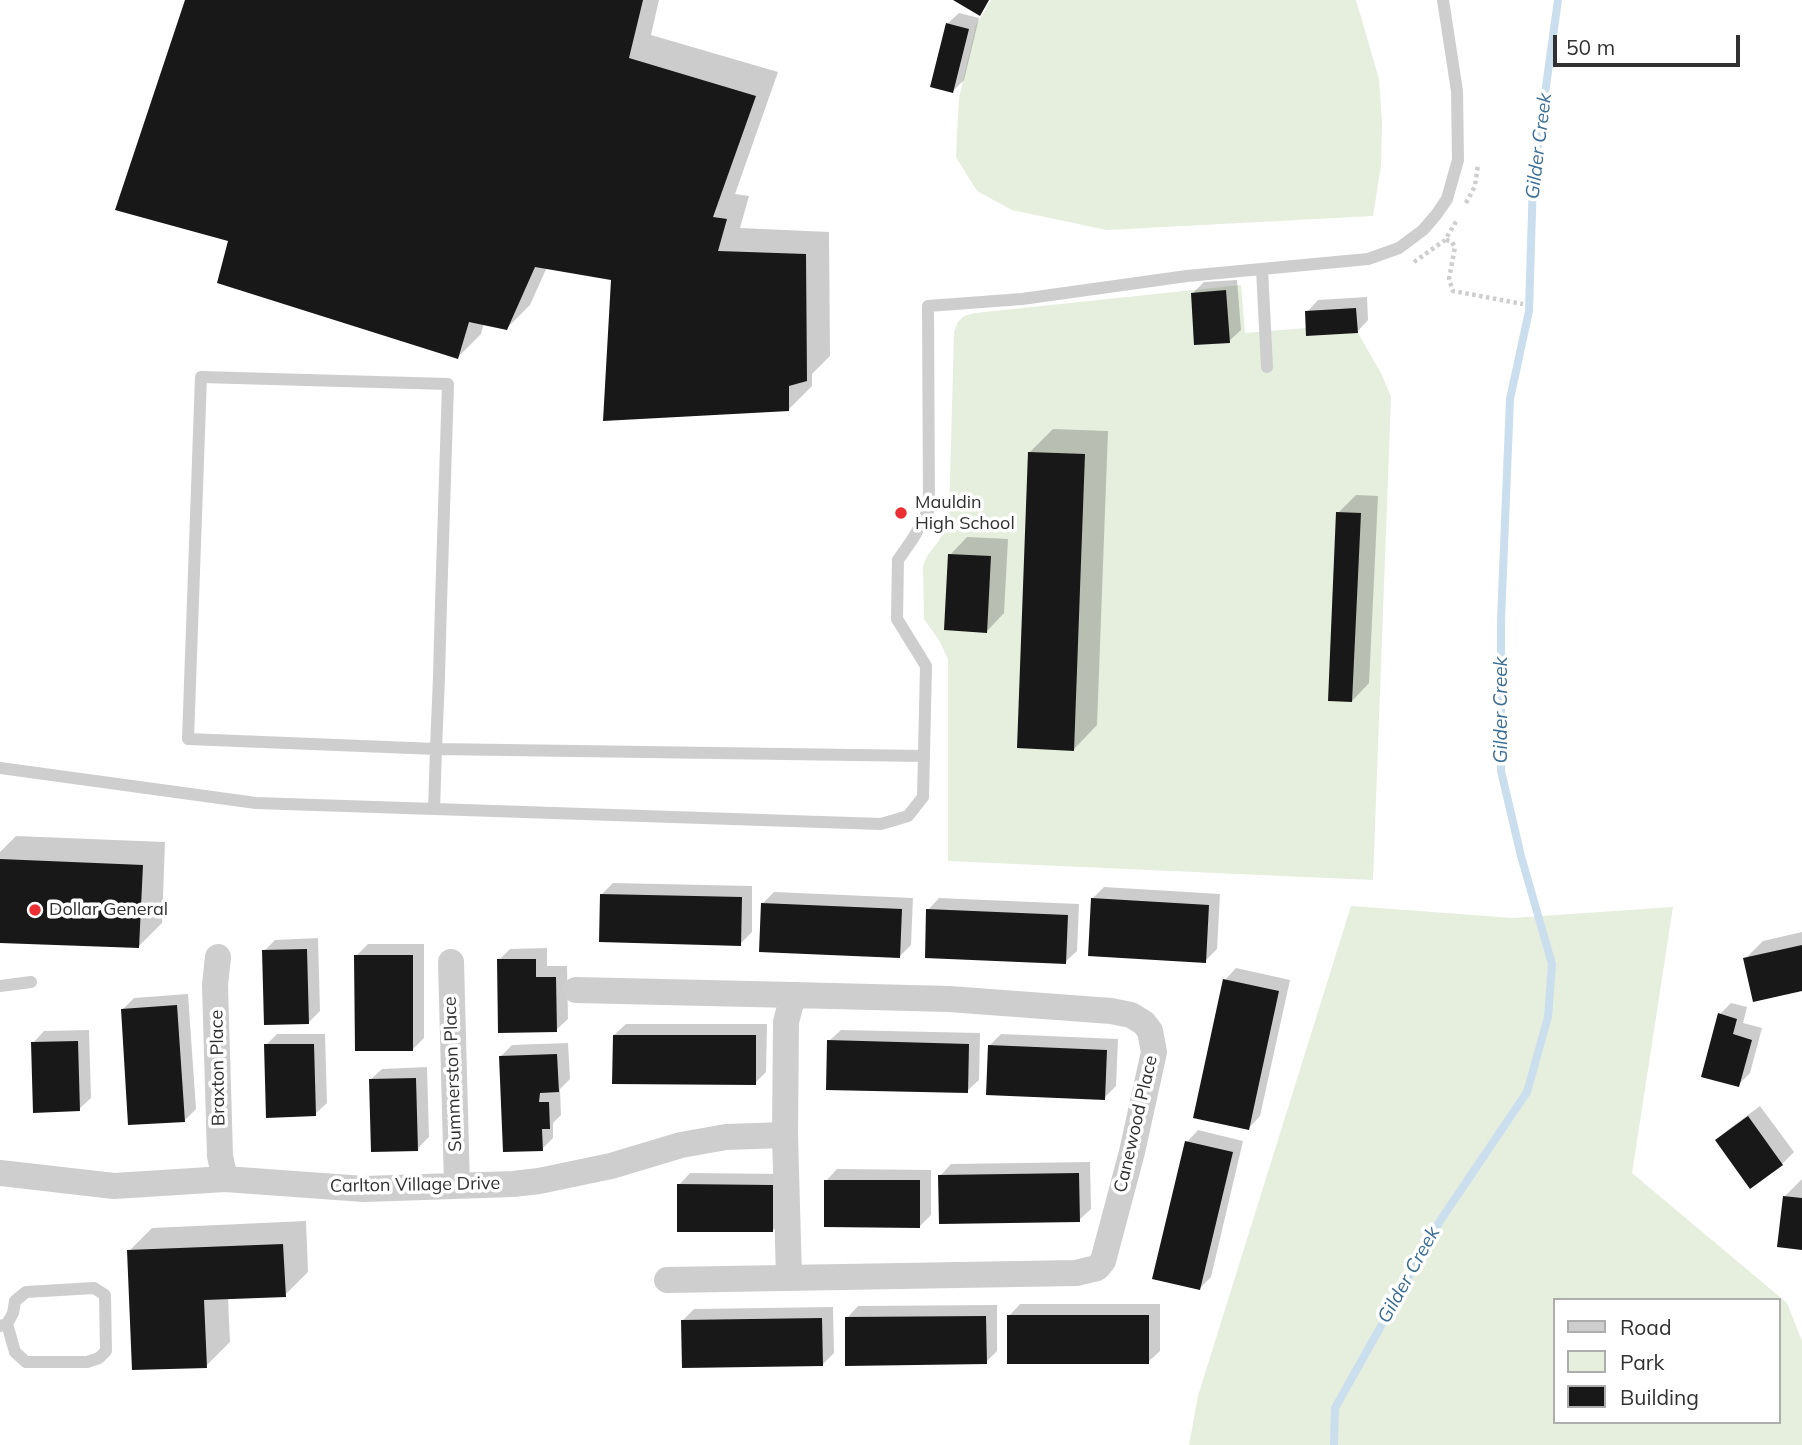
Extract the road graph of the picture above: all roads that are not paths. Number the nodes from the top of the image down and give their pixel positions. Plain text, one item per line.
1 (1443, 0) edge
2 (1262, 269) junction
3 (1267, 367) dead end
4 (436, 749) junction
5 (924, 756) junction
6 (0, 768) edge
7 (434, 809) junction
8 (218, 957) dead end
9 (451, 962) dead end
10 (31, 982) dead end
11 (0, 986) edge
12 (576, 990) dead end
13 (793, 995) junction
14 (785, 1135) junction
15 (0, 1173) edge
16 (225, 1179) junction
17 (457, 1186) junction
18 (789, 1277) junction
19 (667, 1280) dead end
20 (3, 1325) edge

1 - 2 lane
2 - 3 lane
2 - 5 lane
4 - 4 lane
4 - 5 lane
4 - 7 lane
5 - 7 lane
6 - 7 lane
8 - 16 street, Braxton Place
9 - 17 street, Summerston Place
10 - 11 lane
12 - 13 street, Canewood Place
13 - 14 street
13 - 18 street, Canewood Place
14 - 17 street, Carlton Village Drive
14 - 18 street
15 - 16 street, Carlton Village Drive
16 - 17 street, Carlton Village Drive
18 - 19 street, Canewood Place
20 - 20 lane

